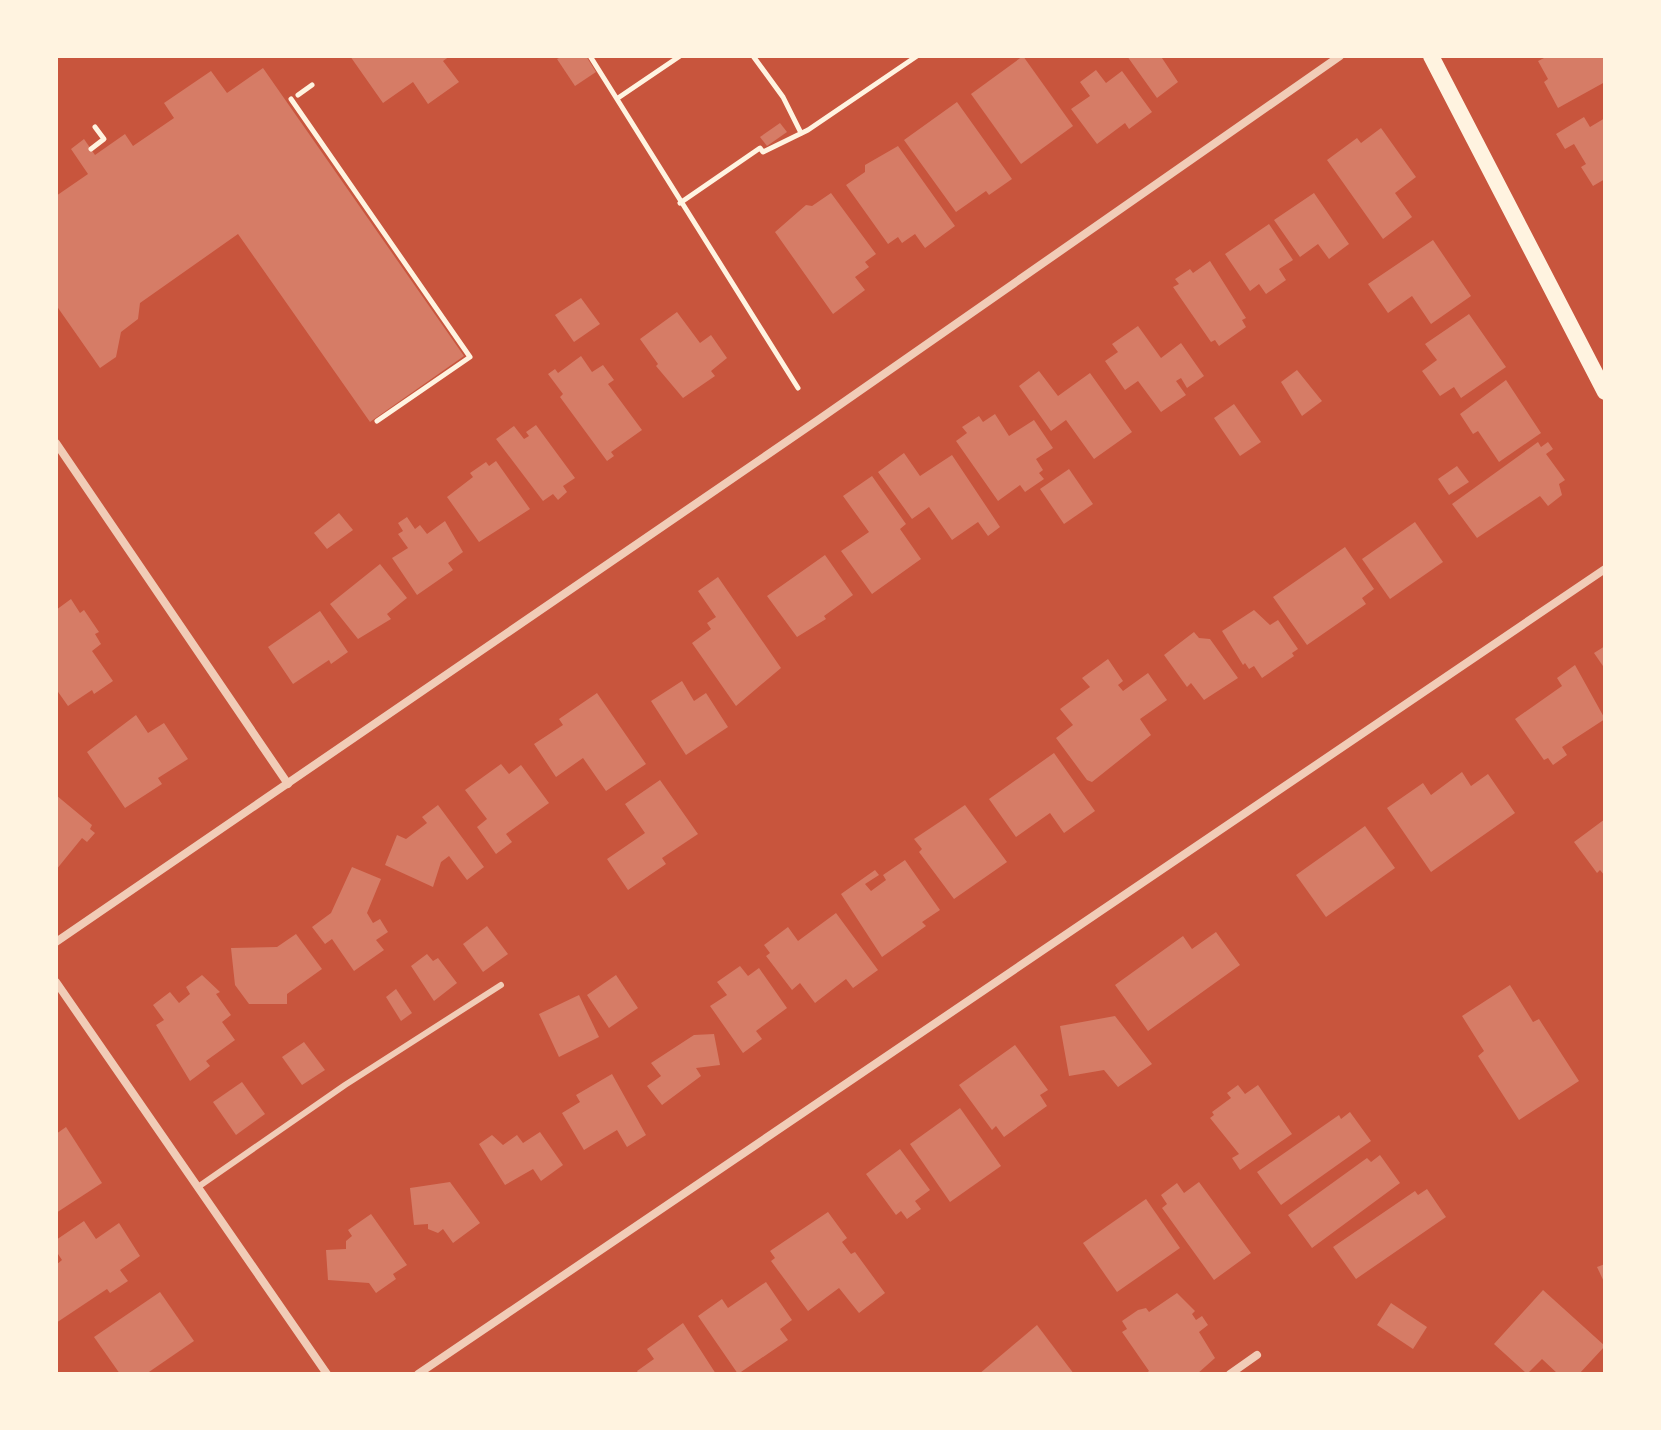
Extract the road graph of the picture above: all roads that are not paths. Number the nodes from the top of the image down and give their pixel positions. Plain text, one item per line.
1 (1340, 56) edge
2 (1431, 56) edge
3 (1605, 392) edge
4 (56, 443) edge
5 (1605, 569) edge
6 (288, 784) junction
7 (56, 942) edge
8 (56, 982) edge
9 (501, 985) dead end
10 (198, 1187) junction
11 (1257, 1355) dead end
12 (327, 1374) edge
13 (418, 1374) edge
14 (1230, 1374) edge

1 - 6 street
2 - 3 main road
4 - 6 street
5 - 13 street
6 - 7 street
8 - 10 street
9 - 10 lane
10 - 12 street
11 - 14 street

